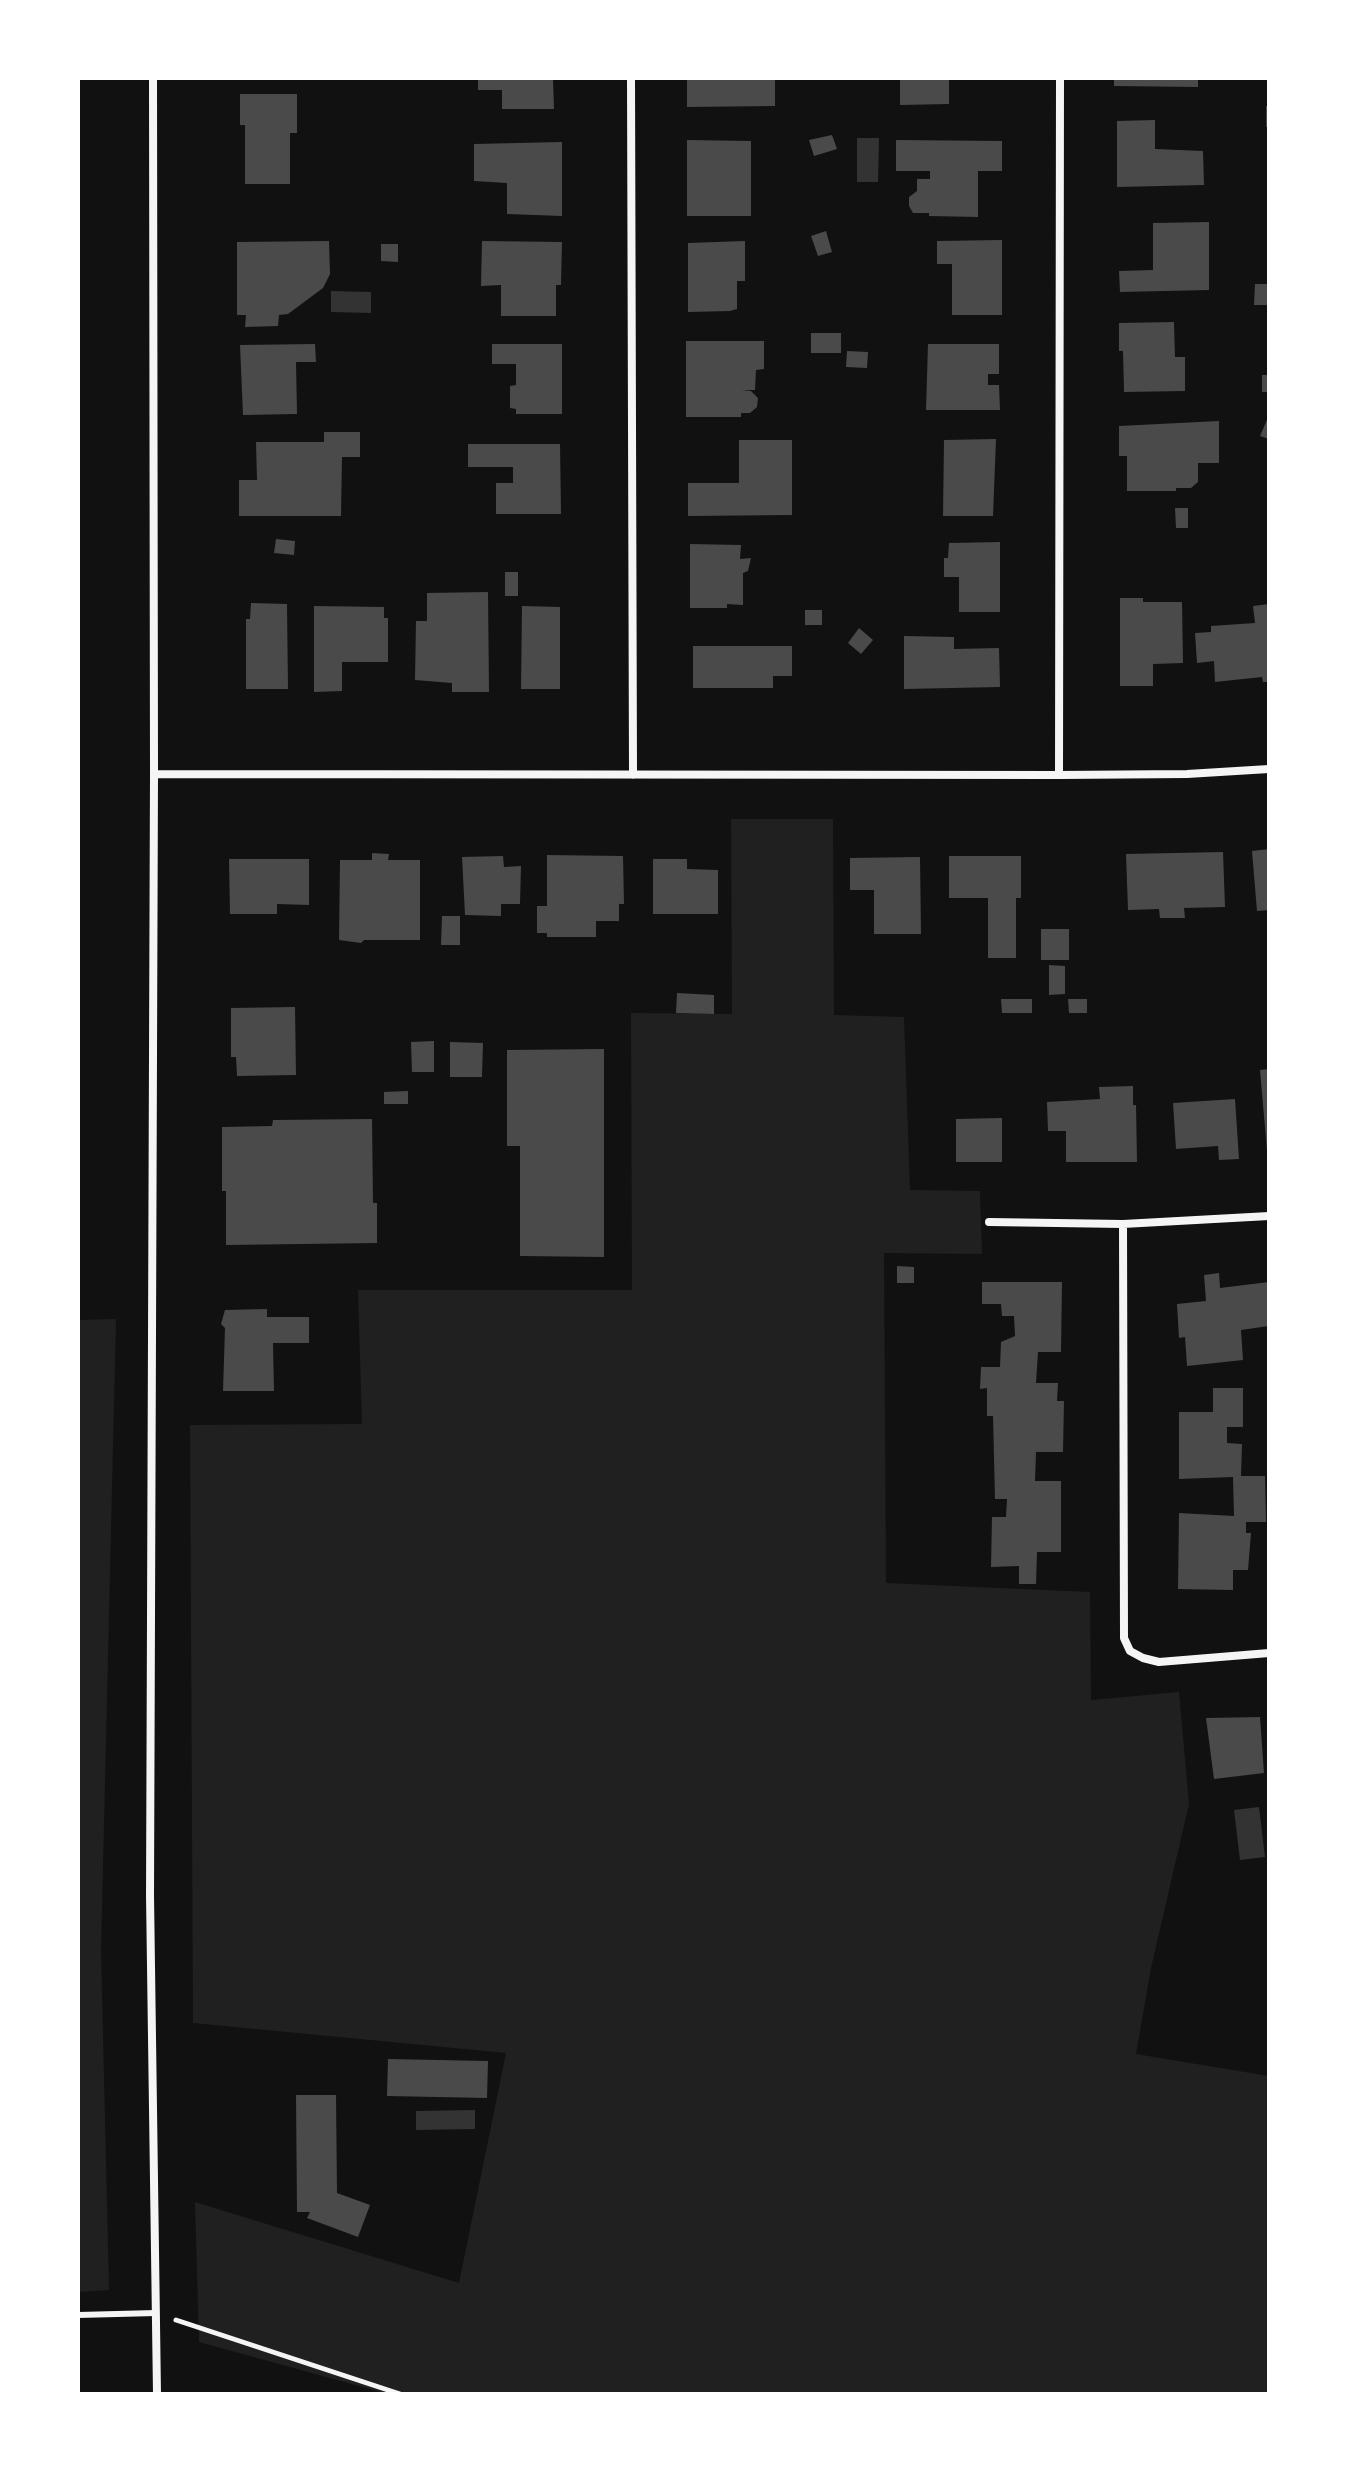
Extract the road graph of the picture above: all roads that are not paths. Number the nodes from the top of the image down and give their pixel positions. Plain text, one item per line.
1 (153, 78) edge
2 (631, 78) edge
3 (1060, 78) edge
4 (1269, 769) edge
5 (154, 774) junction
6 (633, 775) junction
7 (1059, 775) junction
8 (1269, 1216) edge
9 (989, 1222) dead end
10 (1123, 1224) junction
11 (1269, 1653) edge
12 (156, 2313) junction
13 (78, 2315) edge
14 (157, 2394) edge

1 - 5 street
2 - 6 street
3 - 7 street
4 - 7 street
5 - 6 street
5 - 12 street
6 - 7 street
8 - 10 street
9 - 10 street
10 - 11 street
12 - 13 lane
12 - 14 street

